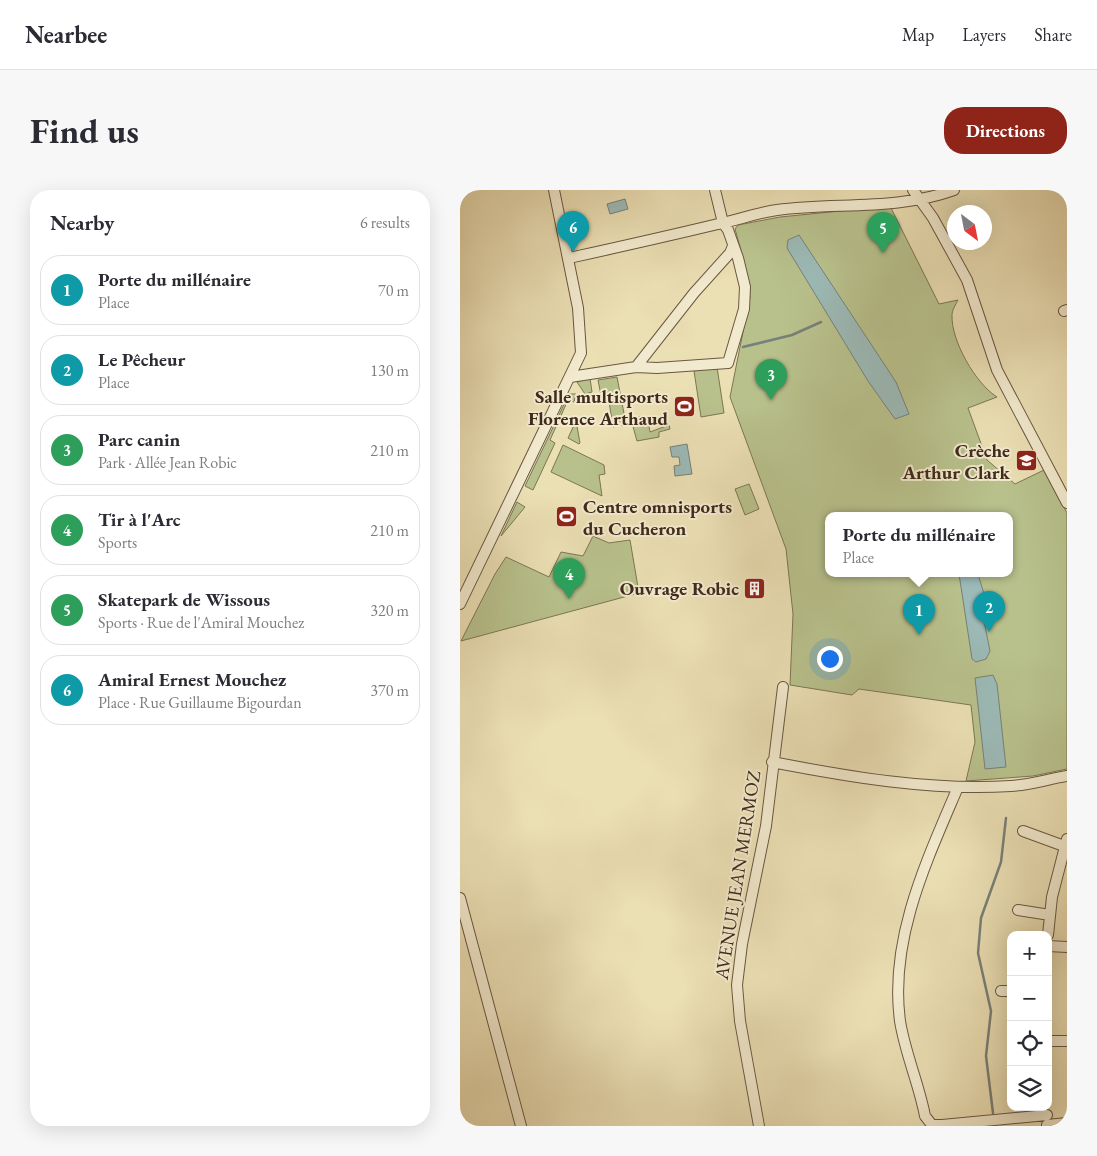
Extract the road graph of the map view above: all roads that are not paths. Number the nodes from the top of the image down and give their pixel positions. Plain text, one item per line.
1 (554, 190) edge
2 (715, 190) edge
3 (954, 190) edge
4 (916, 194) edge
5 (723, 223) junction
6 (733, 246) junction
7 (569, 258) junction
8 (636, 367) junction
9 (570, 377) junction
10 (1067, 503) edge
11 (460, 604) edge
12 (783, 687) dead end
13 (772, 762) junction
14 (1067, 776) edge
15 (958, 787) junction
16 (1023, 831) dead end
17 (1066, 842) edge
18 (460, 898) edge
19 (1018, 910) dead end
20 (1050, 915) junction
21 (1048, 931) edge
22 (1052, 946) edge
23 (1067, 947) edge
24 (1052, 1041) edge
25 (1067, 1041) edge
26 (1047, 1118) edge
27 (982, 1123) edge
28 (1067, 1123) edge
29 (521, 1126) edge
30 (759, 1126) edge

1 - 7 street
2 - 5 street
3 - 4 street
4 - 5 street
4 - 10 street
5 - 6 street
5 - 7 street
6 - 8 street
6 - 8 street
7 - 9 street
8 - 9 street
9 - 11 street
12 - 13 street, AVENUE JEAN MERMOZ
13 - 15 street
13 - 30 street, AVENUE JEAN MERMOZ
14 - 15 street
15 - 27 street
16 - 17 street
17 - 20 street
18 - 29 street
19 - 20 street
20 - 21 street
22 - 23 street
24 - 25 street
26 - 27 street
26 - 28 street

